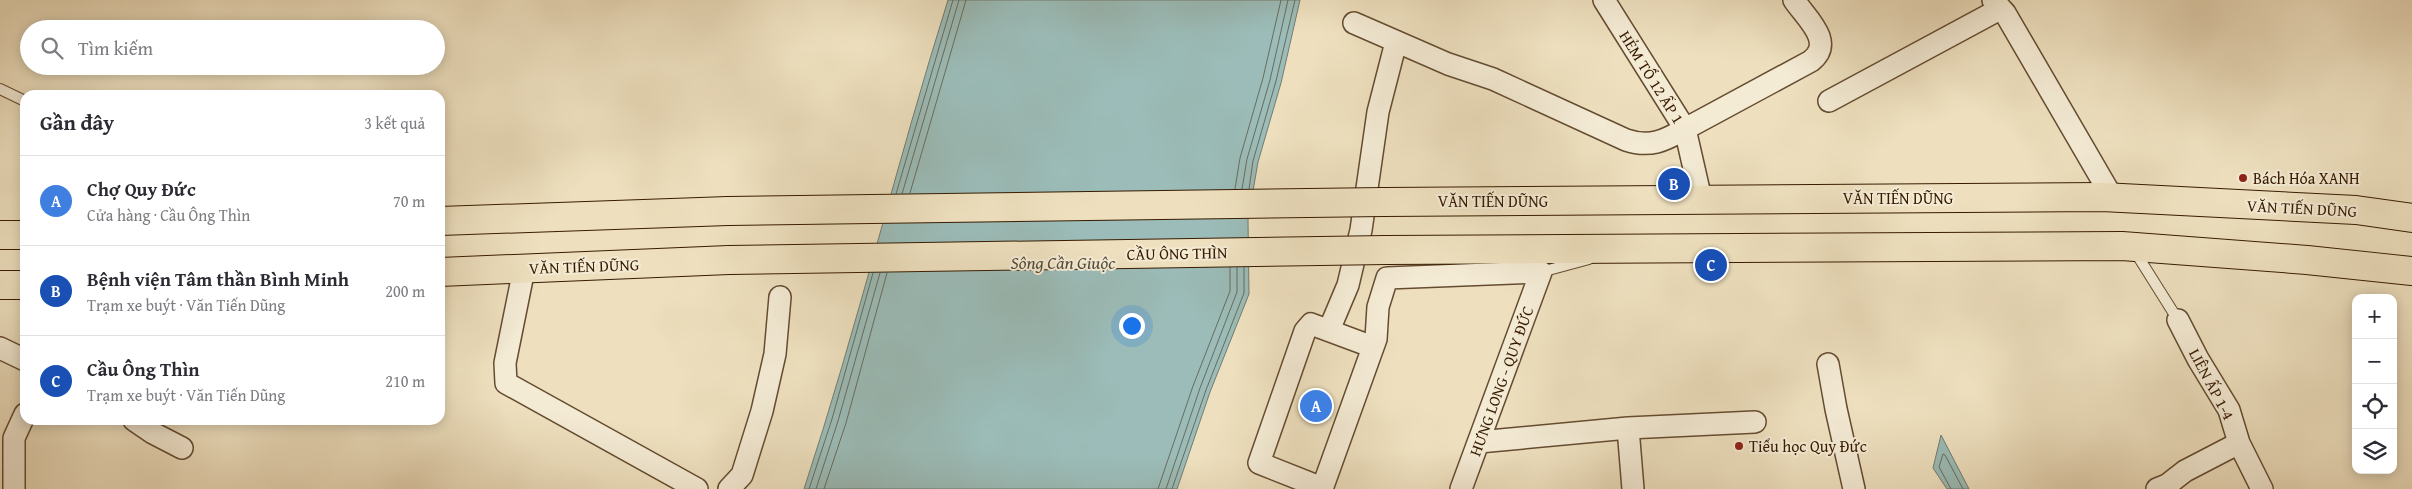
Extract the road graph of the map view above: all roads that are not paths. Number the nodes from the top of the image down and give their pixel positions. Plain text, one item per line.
1 (1604, 0) edge
2 (1794, 0) edge
3 (1997, 5) edge
4 (1354, 23) dead end
5 (1396, 42) junction
6 (0, 89) edge
7 (20, 99) edge
8 (1829, 101) dead end
9 (1685, 129) junction
10 (2112, 197) junction
11 (1701, 199) junction
12 (2412, 218) edge
13 (445, 221) edge
14 (0, 235) edge
15 (20, 235) edge
16 (2132, 247) junction
17 (1628, 248) junction
18 (729, 260) joint
19 (524, 269) junction
20 (2412, 271) edge
21 (445, 272) edge
22 (1541, 272) junction
23 (0, 285) edge
24 (20, 285) edge
25 (780, 297) dead end
26 (2178, 320) joint
27 (1329, 330) junction
28 (1374, 347) junction
29 (0, 348) edge
30 (20, 358) edge
31 (1828, 364) dead end
32 (1756, 422) dead end
33 (20, 425) edge
34 (141, 425) edge
35 (1628, 428) junction
36 (1480, 442) junction
37 (2239, 443) junction
38 (182, 448) dead end
39 (2165, 488) edge
40 (14, 489) edge
41 (697, 489) edge
42 (729, 489) edge
43 (1322, 489) edge
44 (1461, 489) edge
45 (1633, 489) edge
46 (1854, 489) edge
47 (2262, 489) edge

1 - 9 street, HẺM TỔ 12 ẤP 1
2 - 9 street
3 - 8 street
3 - 10 street
4 - 5 street
5 - 9 street
5 - 27 street
6 - 7 lane
9 - 11 street, HẺM TỔ 12 ẤP 1
10 - 11 highway, VĂN TIẾN DŨNG
10 - 12 highway, VĂN TIẾN DŨNG
11 - 13 highway, VĂN TIẾN DŨNG, bridge
14 - 15 highway
16 - 17 highway
16 - 20 highway
16 - 26 lane, LIÊN ẤP 1-4
17 - 18 highway, CẦU ÔNG THÌN, bridge
17 - 22 lane
18 - 19 highway, VĂN TIẾN DŨNG
19 - 21 highway, VĂN TIẾN DŨNG
19 - 41 street
22 - 28 street
22 - 36 street, HƯNG LONG - QUY ĐỨC
23 - 24 highway
25 - 42 street
26 - 37 street, LIÊN ẤP 1-4
27 - 28 street
27 - 43 street
28 - 43 street
29 - 30 street
31 - 46 street
32 - 35 street
33 - 40 street
34 - 38 street
35 - 36 street
35 - 45 street
36 - 44 street, HƯNG LONG - QUY ĐỨC
37 - 39 street
37 - 47 street, LIÊN ẤP 1-4

